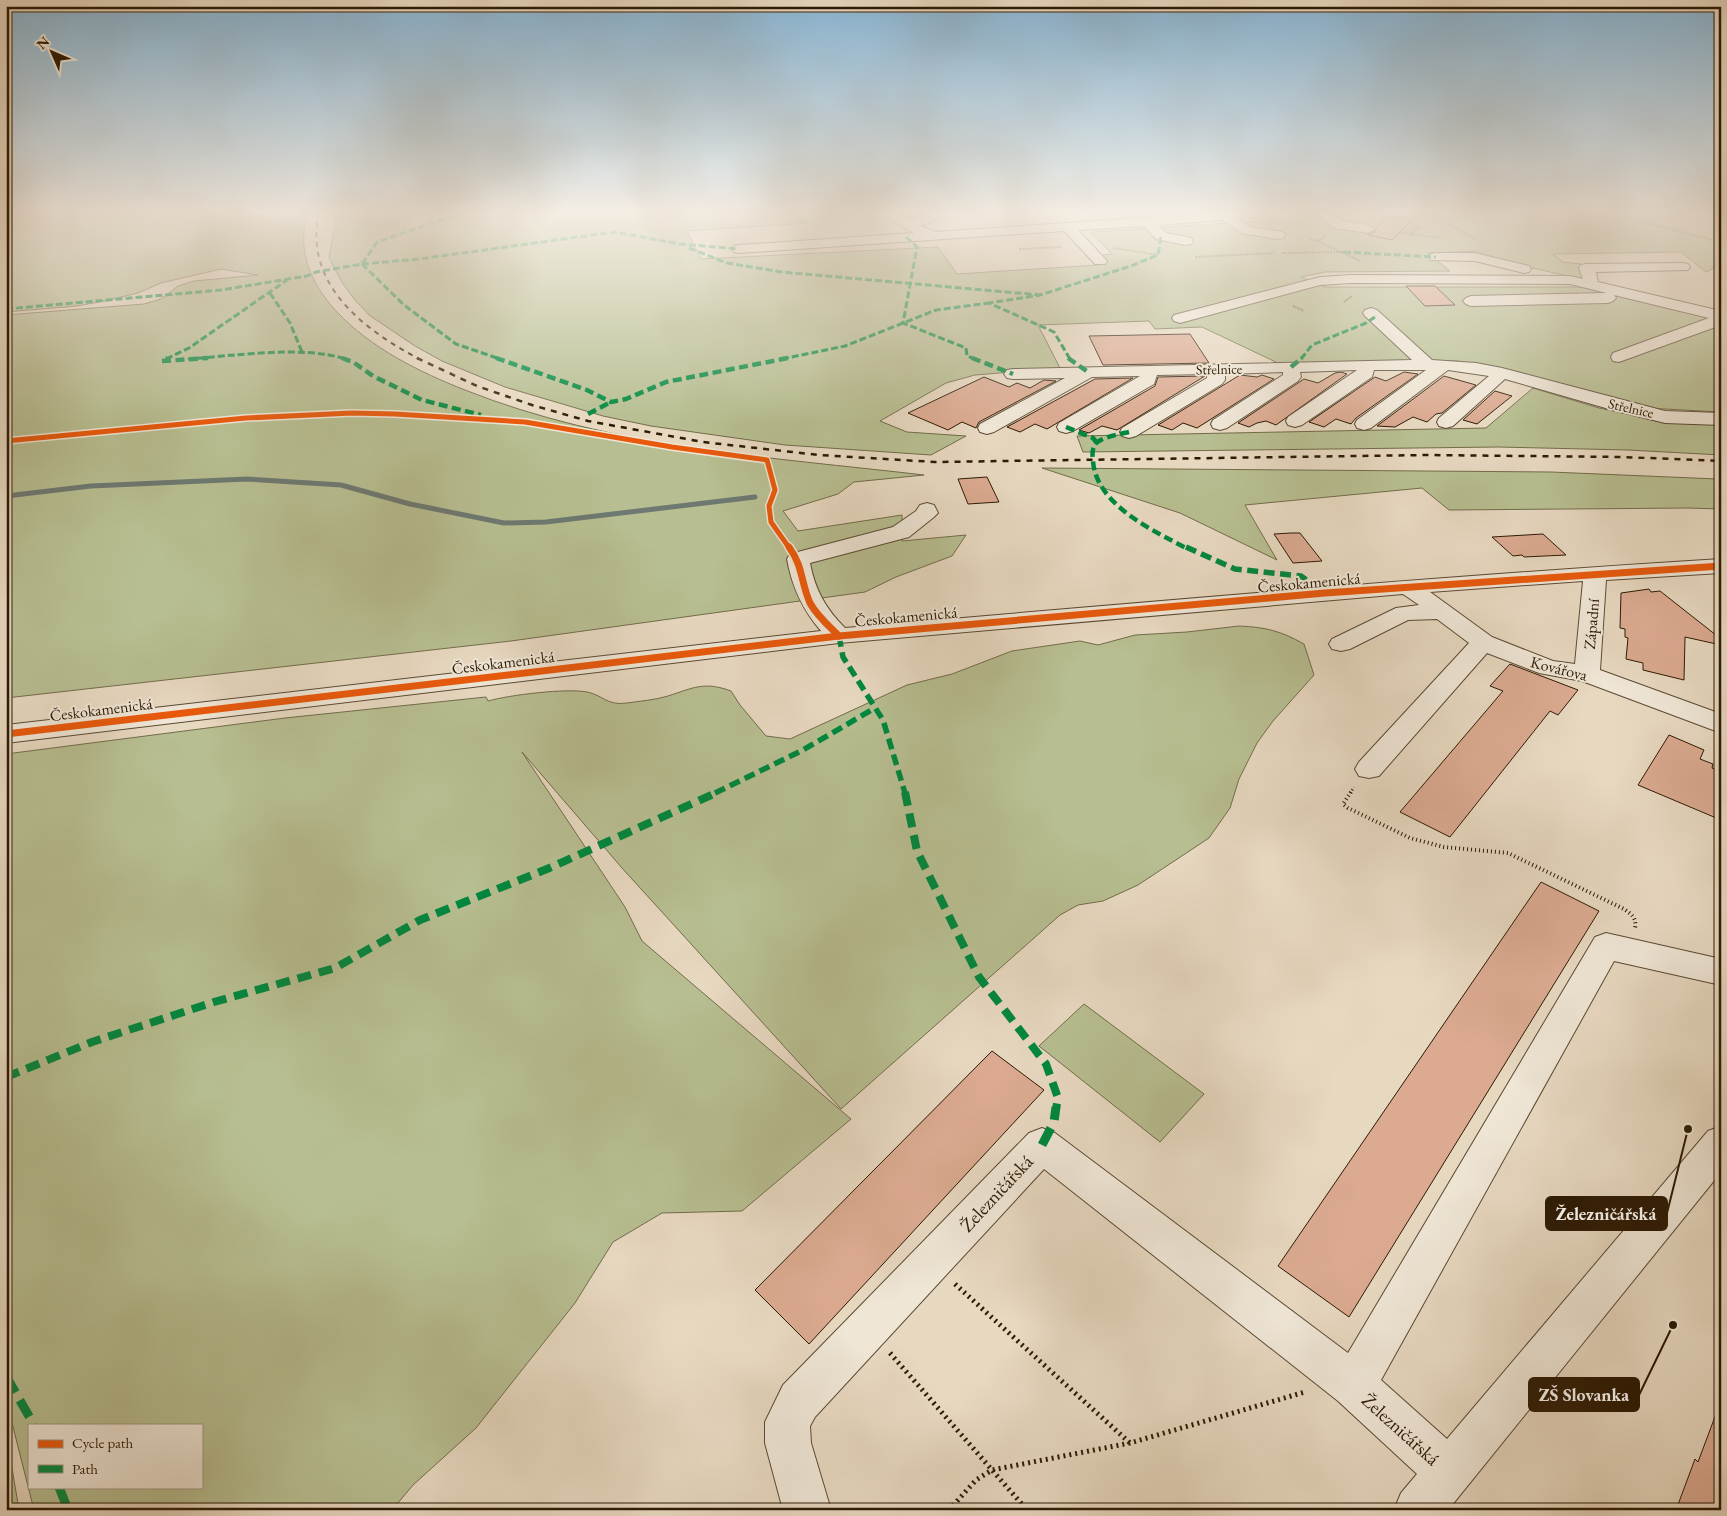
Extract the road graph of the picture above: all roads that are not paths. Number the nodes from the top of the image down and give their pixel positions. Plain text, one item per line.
1 (1313, 283) edge
2 (1581, 283) edge
3 (1590, 285) joint
4 (1629, 294) junction
5 (1471, 301) dead end
6 (1371, 313) dead end
7 (1721, 317) edge
8 (1180, 318) dead end
9 (1619, 357) dead end
10 (1426, 364) junction
11 (1364, 365) junction
12 (1444, 365) junction
13 (1291, 367) junction
14 (1216, 369) junction
15 (1149, 370) junction
16 (1088, 372) junction
17 (1502, 373) junction
18 (1013, 374) dead end
19 (1721, 419) edge
20 (1295, 421) dead end
21 (1446, 422) dead end
22 (1220, 424) dead end
23 (1364, 424) dead end
24 (1066, 427) dead end
25 (987, 428) dead end
26 (1129, 432) dead end
27 (927, 509) dead end
28 (1721, 566) edge
29 (1595, 573) junction
30 (1410, 588) junction
31 (1440, 612) junction
32 (840, 636) junction
33 (1483, 642) junction
34 (1342, 644) dead end
35 (1586, 674) junction
36 (1721, 724) edge
37 (6, 734) edge
38 (1369, 770) road end
39 (1721, 972) edge
40 (1721, 1142) edge
41 (1354, 1385) junction
42 (1447, 1491) edge
43 (807, 1510) edge
44 (1418, 1510) edge

1 - 8 street
2 - 3 street
3 - 4 street
4 - 5 street
4 - 7 street
6 - 10 street
7 - 9 street
10 - 11 street, Střelnice
10 - 12 street, Střelnice
11 - 13 street, Střelnice
11 - 20 street
12 - 17 street, Střelnice
12 - 23 street
13 - 14 street, Střelnice
13 - 22 street
14 - 15 street, Střelnice
14 - 26 street
15 - 16 street, Střelnice
15 - 24 street
16 - 18 street, Střelnice
16 - 25 street
17 - 19 street, Střelnice
17 - 21 street
27 - 32 street
28 - 29 street, Českokamenická
29 - 30 street, Českokamenická
29 - 35 street, Západní
30 - 31 street, Kovářova
30 - 32 street, Českokamenická
31 - 33 street, Kovářova
31 - 34 street
32 - 37 street, Českokamenická
33 - 35 street, Kovářova
33 - 38 street
35 - 36 street, Kovářova
39 - 41 street, Železničářská
40 - 42 street, Železničářská
41 - 42 street, Železničářská
41 - 43 street, Železničářská
42 - 44 street, Železničářská

